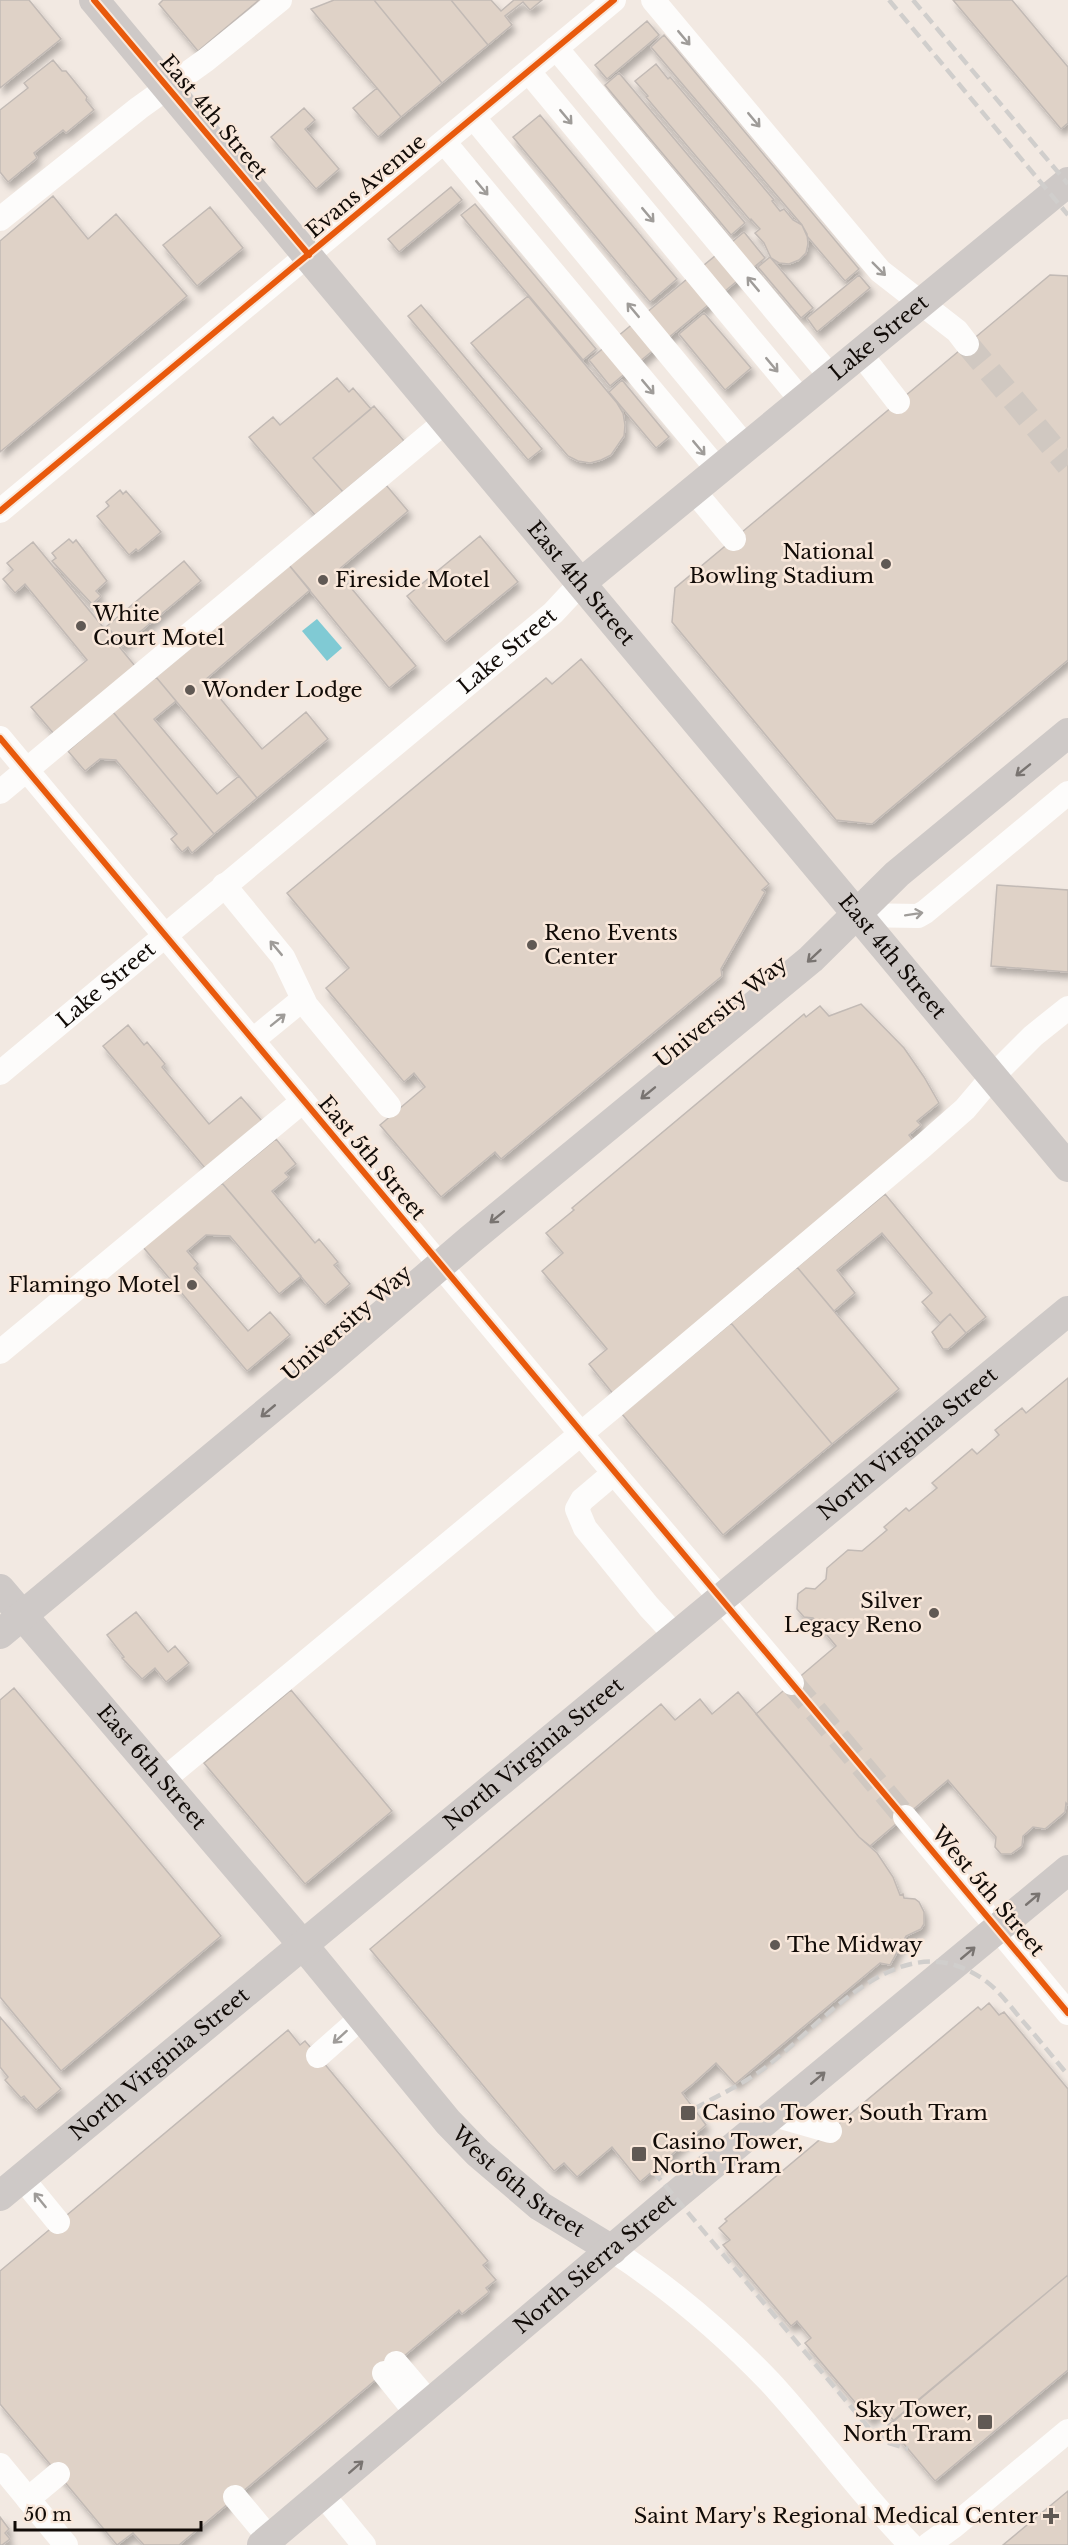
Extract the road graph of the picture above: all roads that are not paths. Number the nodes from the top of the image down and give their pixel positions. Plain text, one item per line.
1 (94, 0) edge
2 (280, 0) edge
3 (653, 0) edge
4 (612, 1) edge
5 (556, 48) junction
6 (529, 72) junction
7 (168, 88) junction
8 (474, 118) junction
9 (445, 143) junction
10 (1068, 182) edge
11 (0, 219) edge
12 (309, 255) junction
13 (921, 303) junction
14 (968, 344) tunnel mouth
15 (860, 353) junction
16 (831, 377) junction
17 (802, 401) junction
18 (898, 402) dead end
19 (446, 422) junction
20 (746, 447) junction
21 (718, 470) junction
22 (693, 490) junction
23 (0, 510) edge
24 (734, 539) dead end
25 (581, 584) junction
26 (1068, 733) edge
27 (0, 738) edge
28 (27, 770) junction
29 (0, 792) edge
30 (1068, 793) edge
31 (224, 885) junction
32 (856, 915) junction
33 (164, 934) junction
34 (303, 999) junction
35 (1068, 1008) edge
36 (253, 1040) junction
37 (0, 1073) edge
38 (993, 1076) junction
39 (303, 1101) junction
40 (389, 1106) dead end
41 (1068, 1167) edge
42 (440, 1265) junction
43 (1068, 1311) edge
44 (0, 1352) edge
45 (581, 1434) junction
46 (614, 1473) junction
47 (0, 1590) edge
48 (721, 1598) junction
49 (11, 1625) edge
50 (675, 1635) junction
51 (792, 1683) tunnel mouth
52 (162, 1781) junction
53 (905, 1817) tunnel mouth
54 (1068, 1870) edge
55 (998, 1928) junction
56 (303, 1945) junction
57 (1068, 2013) edge
58 (362, 2017) junction
59 (318, 2056) dead end
60 (774, 2115) junction
61 (830, 2131) dead end
62 (11, 2187) edge
63 (58, 2222) dead end
64 (612, 2250) junction
65 (390, 2368) dead end
66 (424, 2409) junction
67 (1068, 2431) edge
68 (1, 2470) edge
69 (58, 2474) dead end
70 (323, 2495) junction
71 (236, 2498) dead end
72 (28, 2499) junction
73 (266, 2542) edge
74 (66, 2545) edge
75 (364, 2545) edge
76 (911, 2545) edge
77 (928, 2545) edge

1 - 7 main road, East 4th Street
2 - 7 street
3 -> 13 street
4 - 5 street, Evans Avenue
5 - 6 street, Evans Avenue
16 -> 5 street
6 - 8 street, Evans Avenue
6 -> 17 street
7 - 11 street
7 - 12 main road, East 4th Street
8 - 9 street, Evans Avenue
20 -> 8 street
9 - 12 street, Evans Avenue
9 -> 21 street
10 - 13 main road, Lake Street
12 - 19 main road, East 4th Street
12 - 23 street, Evans Avenue
13 - 14 street
13 - 15 main road, Lake Street
15 - 16 main road, Lake Street
15 - 18 street
16 - 17 main road, Lake Street
17 - 20 main road, Lake Street
19 - 25 main road, East 4th Street
19 - 28 street
20 - 21 main road, Lake Street
21 - 22 main road, Lake Street
22 - 24 street
22 - 25 main road, Lake Street
25 - 31 street, Lake Street
25 - 32 main road, East 4th Street
26 -> 32 main road, University Way
27 - 28 street, East 5th Street
28 - 29 street
28 - 33 street, East 5th Street
32 -> 30 street
31 - 33 street, Lake Street
34 -> 31 street
32 - 38 main road, East 4th Street
32 -> 42 main road, University Way
33 - 36 street, East 5th Street
33 - 37 street, Lake Street
36 -> 34 street
34 - 40 street
35 - 38 street
36 - 39 street, East 5th Street
38 - 41 main road, East 4th Street
38 - 45 street
39 - 42 street, East 5th Street
39 - 44 street
42 - 45 street, East 5th Street
42 -> 49 main road, University Way
43 - 48 main road, North Virginia Street
45 - 46 street, East 5th Street
45 - 52 street
46 - 48 street, East 5th Street
46 - 50 street
47 - 49 main road, East 6th Street
48 - 50 main road, North Virginia Street
48 - 51 street
49 - 52 main road, East 6th Street
50 - 56 main road, North Virginia Street
52 - 56 main road, East 6th Street
53 - 55 street, West 5th Street
55 -> 54 main road, North Sierra Street
55 - 57 street, West 5th Street
60 -> 55 main road, North Sierra Street
56 - 58 main road, West 6th Street
56 - 62 main road, North Virginia Street
58 -> 59 street
58 - 64 main road, West 6th Street
60 - 61 street
60 - 64 main road, North Sierra Street
63 -> 62 street
64 - 66 main road, North Sierra Street
64 - 76 street, West 6th Street
65 - 66 street
70 -> 66 main road, North Sierra Street
67 - 77 street
68 - 72 street
69 - 72 street
70 - 73 main road, North Sierra Street
70 - 75 street
71 - 73 street
72 - 74 street

